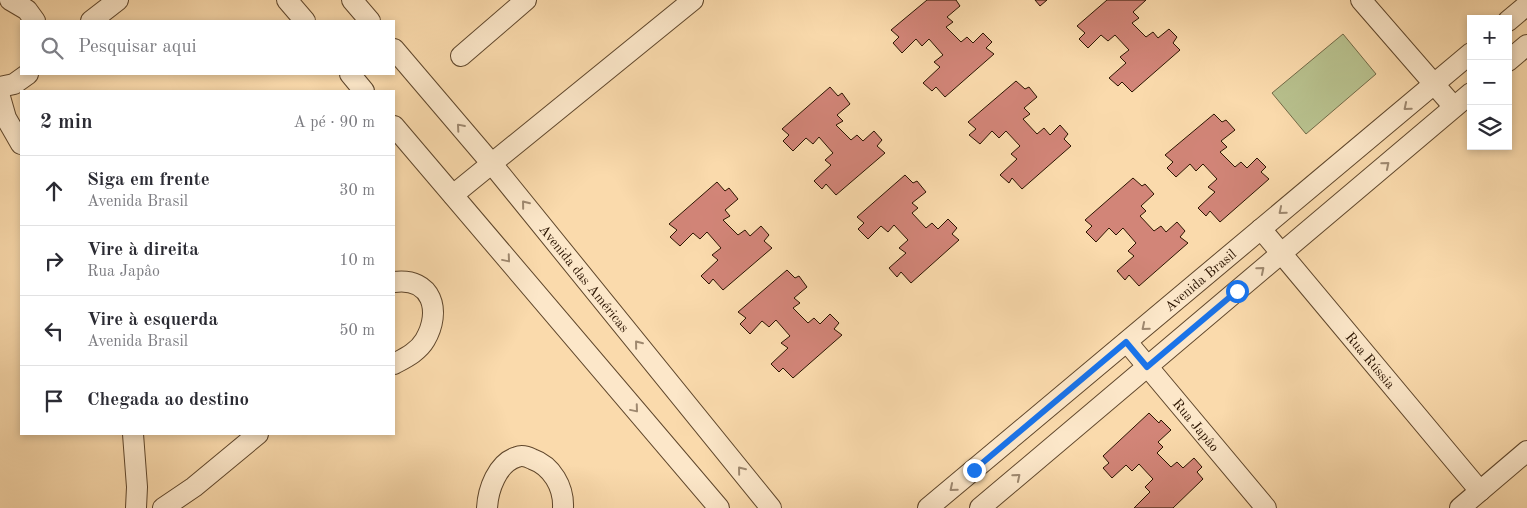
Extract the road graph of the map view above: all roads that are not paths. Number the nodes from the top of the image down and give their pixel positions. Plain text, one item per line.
1 (10, 0) edge
2 (118, 0) edge
3 (287, 0) edge
4 (352, 0) edge
5 (526, 0) edge
6 (693, 0) edge
7 (1361, 0) edge
8 (1527, 5) edge
9 (1512, 18) edge
10 (34, 20) edge
11 (92, 20) edge
12 (304, 20) edge
13 (366, 20) edge
14 (1527, 45) edge
15 (395, 50) edge
16 (461, 56) dead end
17 (1467, 56) edge
18 (1509, 60) edge
19 (27, 75) edge
20 (351, 75) edge
21 (1433, 84) junction
22 (0, 87) edge
23 (363, 90) edge
24 (1467, 96) edge
25 (0, 97) edge
26 (1454, 107) junction
27 (395, 127) edge
28 (20, 142) edge
29 (492, 164) junction
30 (453, 195) junction
31 (1261, 229) junction
32 (1281, 253) junction
33 (395, 282) edge
34 (1126, 342) junction
35 (395, 363) edge
36 (1147, 367) junction
37 (133, 435) edge
38 (257, 435) edge
39 (1527, 451) edge
40 (1480, 491) junction
41 (136, 508) edge
42 (163, 508) edge
43 (487, 508) edge
44 (563, 508) edge
45 (719, 508) edge
46 (771, 508) edge
47 (928, 508) edge
48 (980, 508) edge
49 (1266, 508) edge
50 (1460, 508) edge

1 - 10 street
2 - 11 street
3 - 12 street
4 - 13 street
5 - 16 street
6 - 29 street
7 - 21 street
8 - 9 street
14 - 18 street
29 -> 15 street, Avenida das Américas
17 - 21 street, Avenida Brasil
19 - 22 street
20 - 23 street
21 - 26 street
21 -> 31 street, Avenida Brasil
24 - 26 street
25 - 28 street
32 -> 26 street
27 - 30 street
29 - 30 street
46 -> 29 street, Avenida das Américas
30 -> 45 street
31 - 32 street, Rua Rússia
31 -> 34 street, Avenida Brasil
36 -> 32 street
32 - 40 street, Rua Rússia
33 - 35 street
34 - 36 street, Rua Japâo
34 -> 47 street, Avenida Brasil
48 -> 36 street
36 - 49 street, Rua Japâo
37 - 41 street
38 - 42 street
39 - 40 street
40 - 50 street
43 - 44 street

